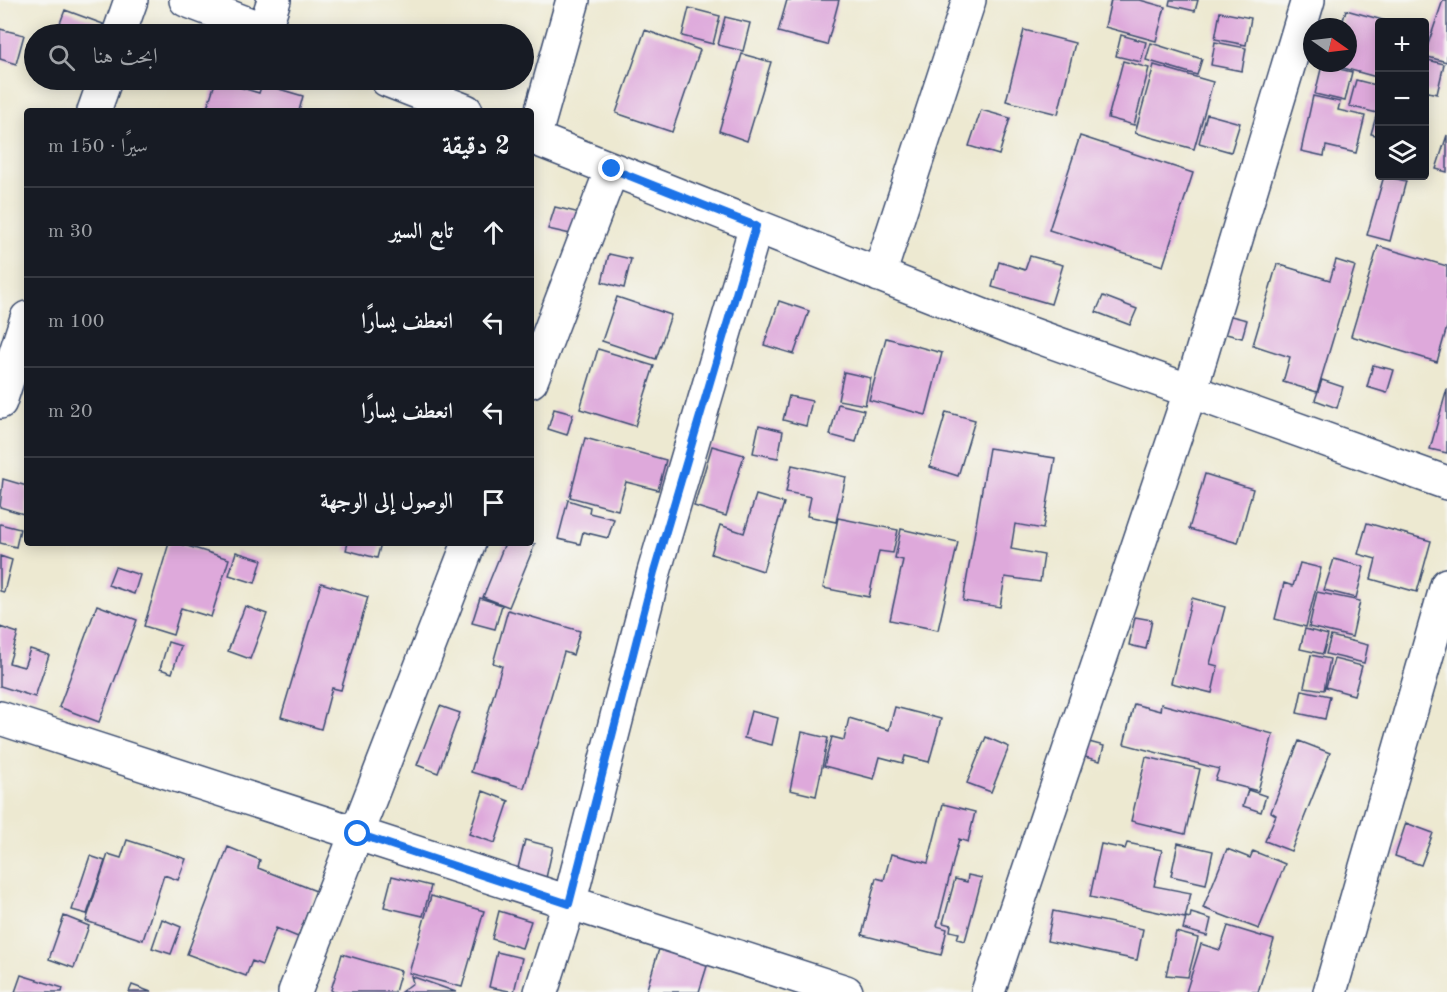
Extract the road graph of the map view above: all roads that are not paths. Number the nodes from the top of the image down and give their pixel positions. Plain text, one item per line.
1 (131, 0) edge
2 (186, 0) edge
3 (274, 0) edge
4 (573, 0) edge
5 (969, 0) edge
6 (1308, 0) edge
7 (123, 24) edge
8 (246, 24) edge
9 (270, 24) edge
10 (101, 90) edge
11 (412, 90) edge
12 (95, 108) edge
13 (458, 108) edge
14 (534, 135) edge
15 (534, 138) edge
16 (612, 169) junction
17 (756, 226) junction
18 (879, 275) junction
19 (24, 327) edge
20 (534, 373) edge
21 (1190, 392) junction
22 (0, 402) edge
23 (1447, 483) edge
24 (468, 546) edge
25 (1447, 585) edge
26 (0, 717) edge
27 (358, 834) junction
28 (569, 904) junction
29 (295, 992) edge
30 (542, 992) edge
31 (846, 992) edge
32 (988, 992) edge
33 (1330, 992) edge

1 - 7 street
2 - 8 street
3 - 9 street
4 - 14 street
5 - 18 street
6 - 21 street
10 - 12 street
11 - 13 street
15 - 16 street
16 - 17 street
16 - 20 street
17 - 18 street
17 - 28 street
18 - 21 street
19 - 22 street
21 - 23 street
21 - 32 street
24 - 27 street
25 - 33 street
26 - 27 street
27 - 28 street
27 - 29 street
28 - 30 street
28 - 31 street

